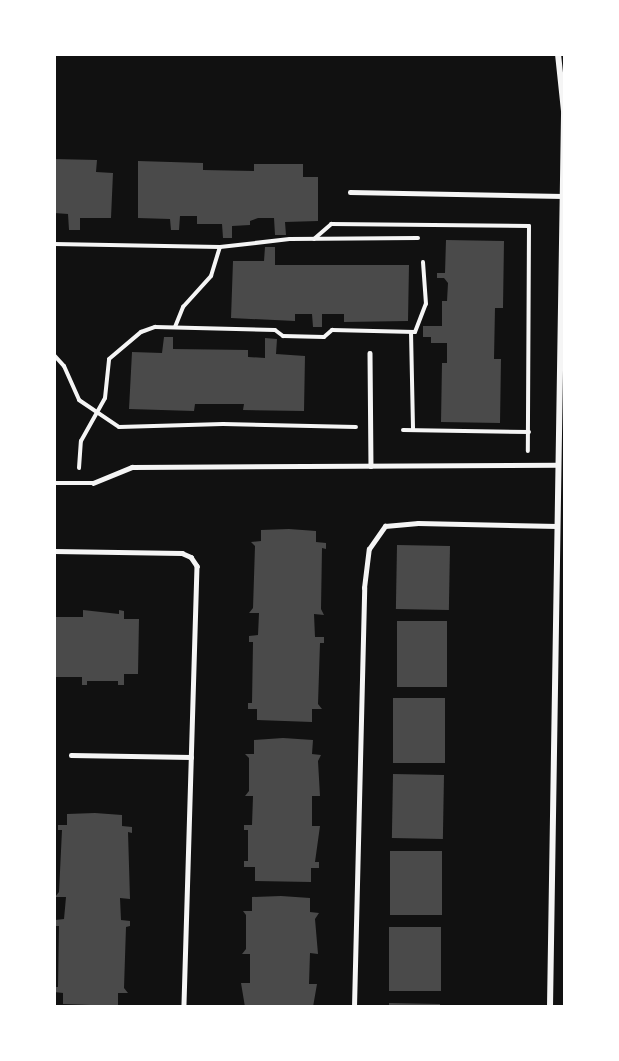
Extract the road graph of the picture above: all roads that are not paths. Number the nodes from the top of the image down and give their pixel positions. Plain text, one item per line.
1 (558, 54) edge
2 (350, 192) dead end
3 (563, 196) junction
4 (370, 353) dead end
5 (562, 465) edge
6 (371, 466) junction
7 (54, 483) edge
8 (557, 526) junction
9 (557, 536) junction
10 (565, 536) edge
11 (54, 551) edge
12 (71, 755) dead end
13 (191, 758) junction
14 (184, 1007) edge
15 (354, 1007) edge
16 (550, 1007) edge

1 - 3 street
2 - 3 lane
3 - 5 street
4 - 6 lane
5 - 6 lane
5 - 8 street
6 - 7 lane
8 - 9 street
8 - 15 lane
9 - 10 lane
9 - 16 street
11 - 13 lane
12 - 13 lane
13 - 14 lane

